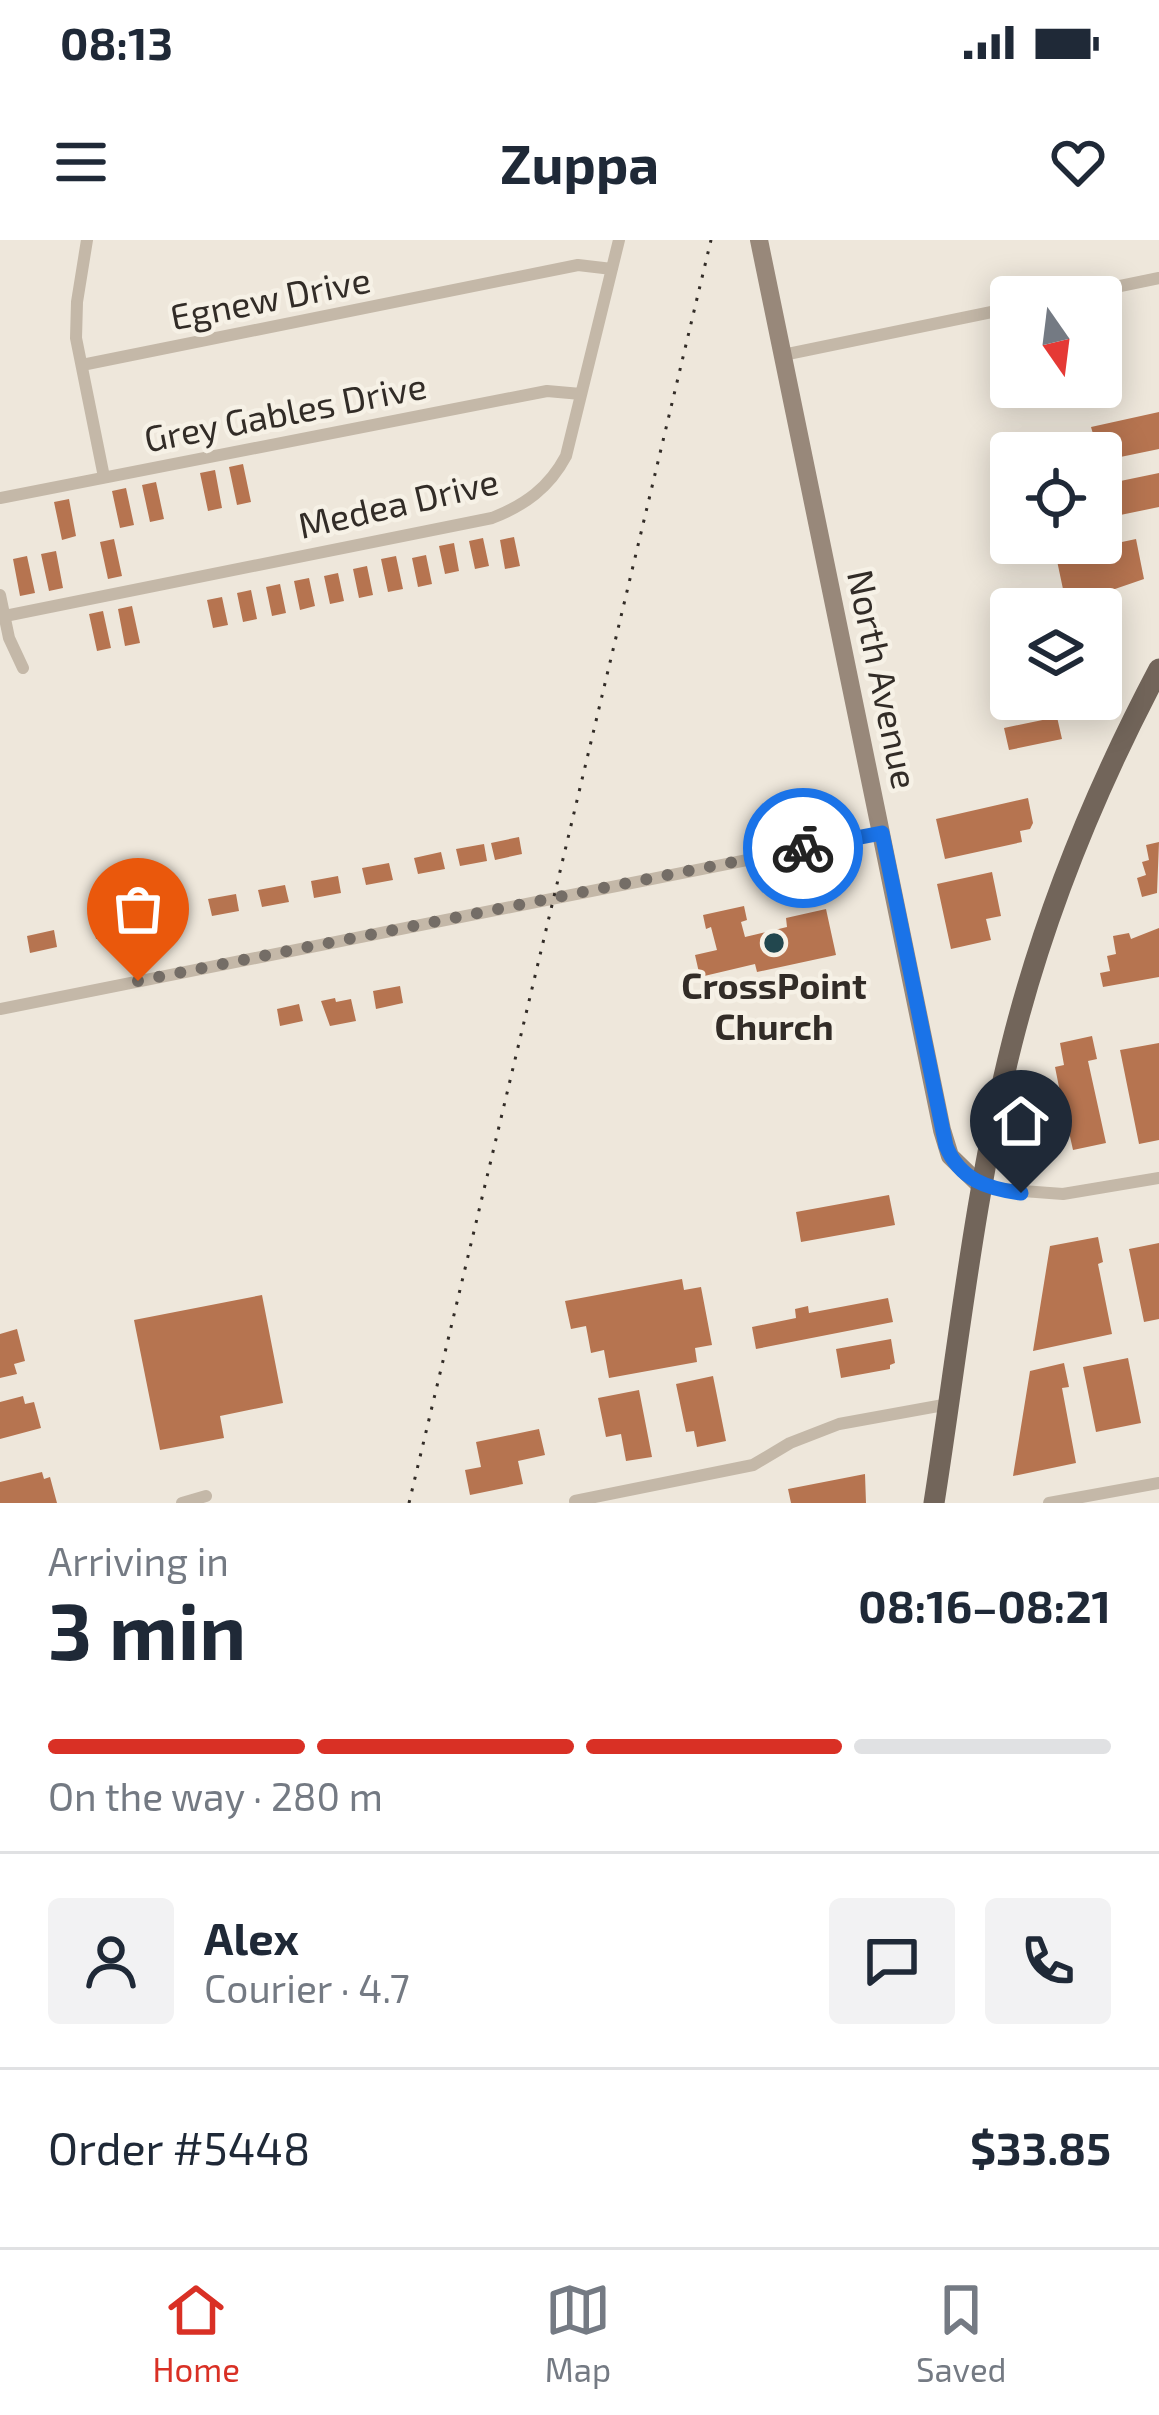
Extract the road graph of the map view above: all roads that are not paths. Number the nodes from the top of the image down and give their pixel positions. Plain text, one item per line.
1 (87, 240) edge
2 (620, 240) edge
3 (759, 240) edge
4 (612, 269) junction
5 (1159, 278) edge
6 (1122, 286) edge
7 (990, 312) edge
8 (783, 355) junction
9 (82, 365) junction
10 (581, 394) junction
11 (104, 477) junction
12 (0, 498) edge
13 (0, 595) edge
14 (4, 616) junction
15 (23, 668) dead end
16 (1159, 669) edge
17 (882, 833) junction
18 (0, 1009) edge
19 (1159, 1178) edge
20 (983, 1188) junction
21 (949, 1404) junction
22 (1159, 1483) edge
23 (206, 1496) dead end
24 (574, 1502) edge
25 (940, 1502) edge
26 (182, 1503) edge
27 (1049, 1503) edge

1 - 9 street
2 - 4 street, Medea Drive
3 - 8 main road, North Avenue
4 - 9 street, Egnew Drive
4 - 10 street, Medea Drive
5 - 6 street
7 - 8 street
8 - 17 main road, North Avenue
9 - 11 street
10 - 11 street, Grey Gables Drive
10 - 14 street, Medea Drive
11 - 12 street, Grey Gables Drive
13 - 14 street
14 - 15 street
16 - 20 main road
17 - 18 street
17 - 20 main road, North Avenue
19 - 20 street
20 - 21 main road
21 - 24 street
21 - 25 main road
22 - 27 street
23 - 26 street

